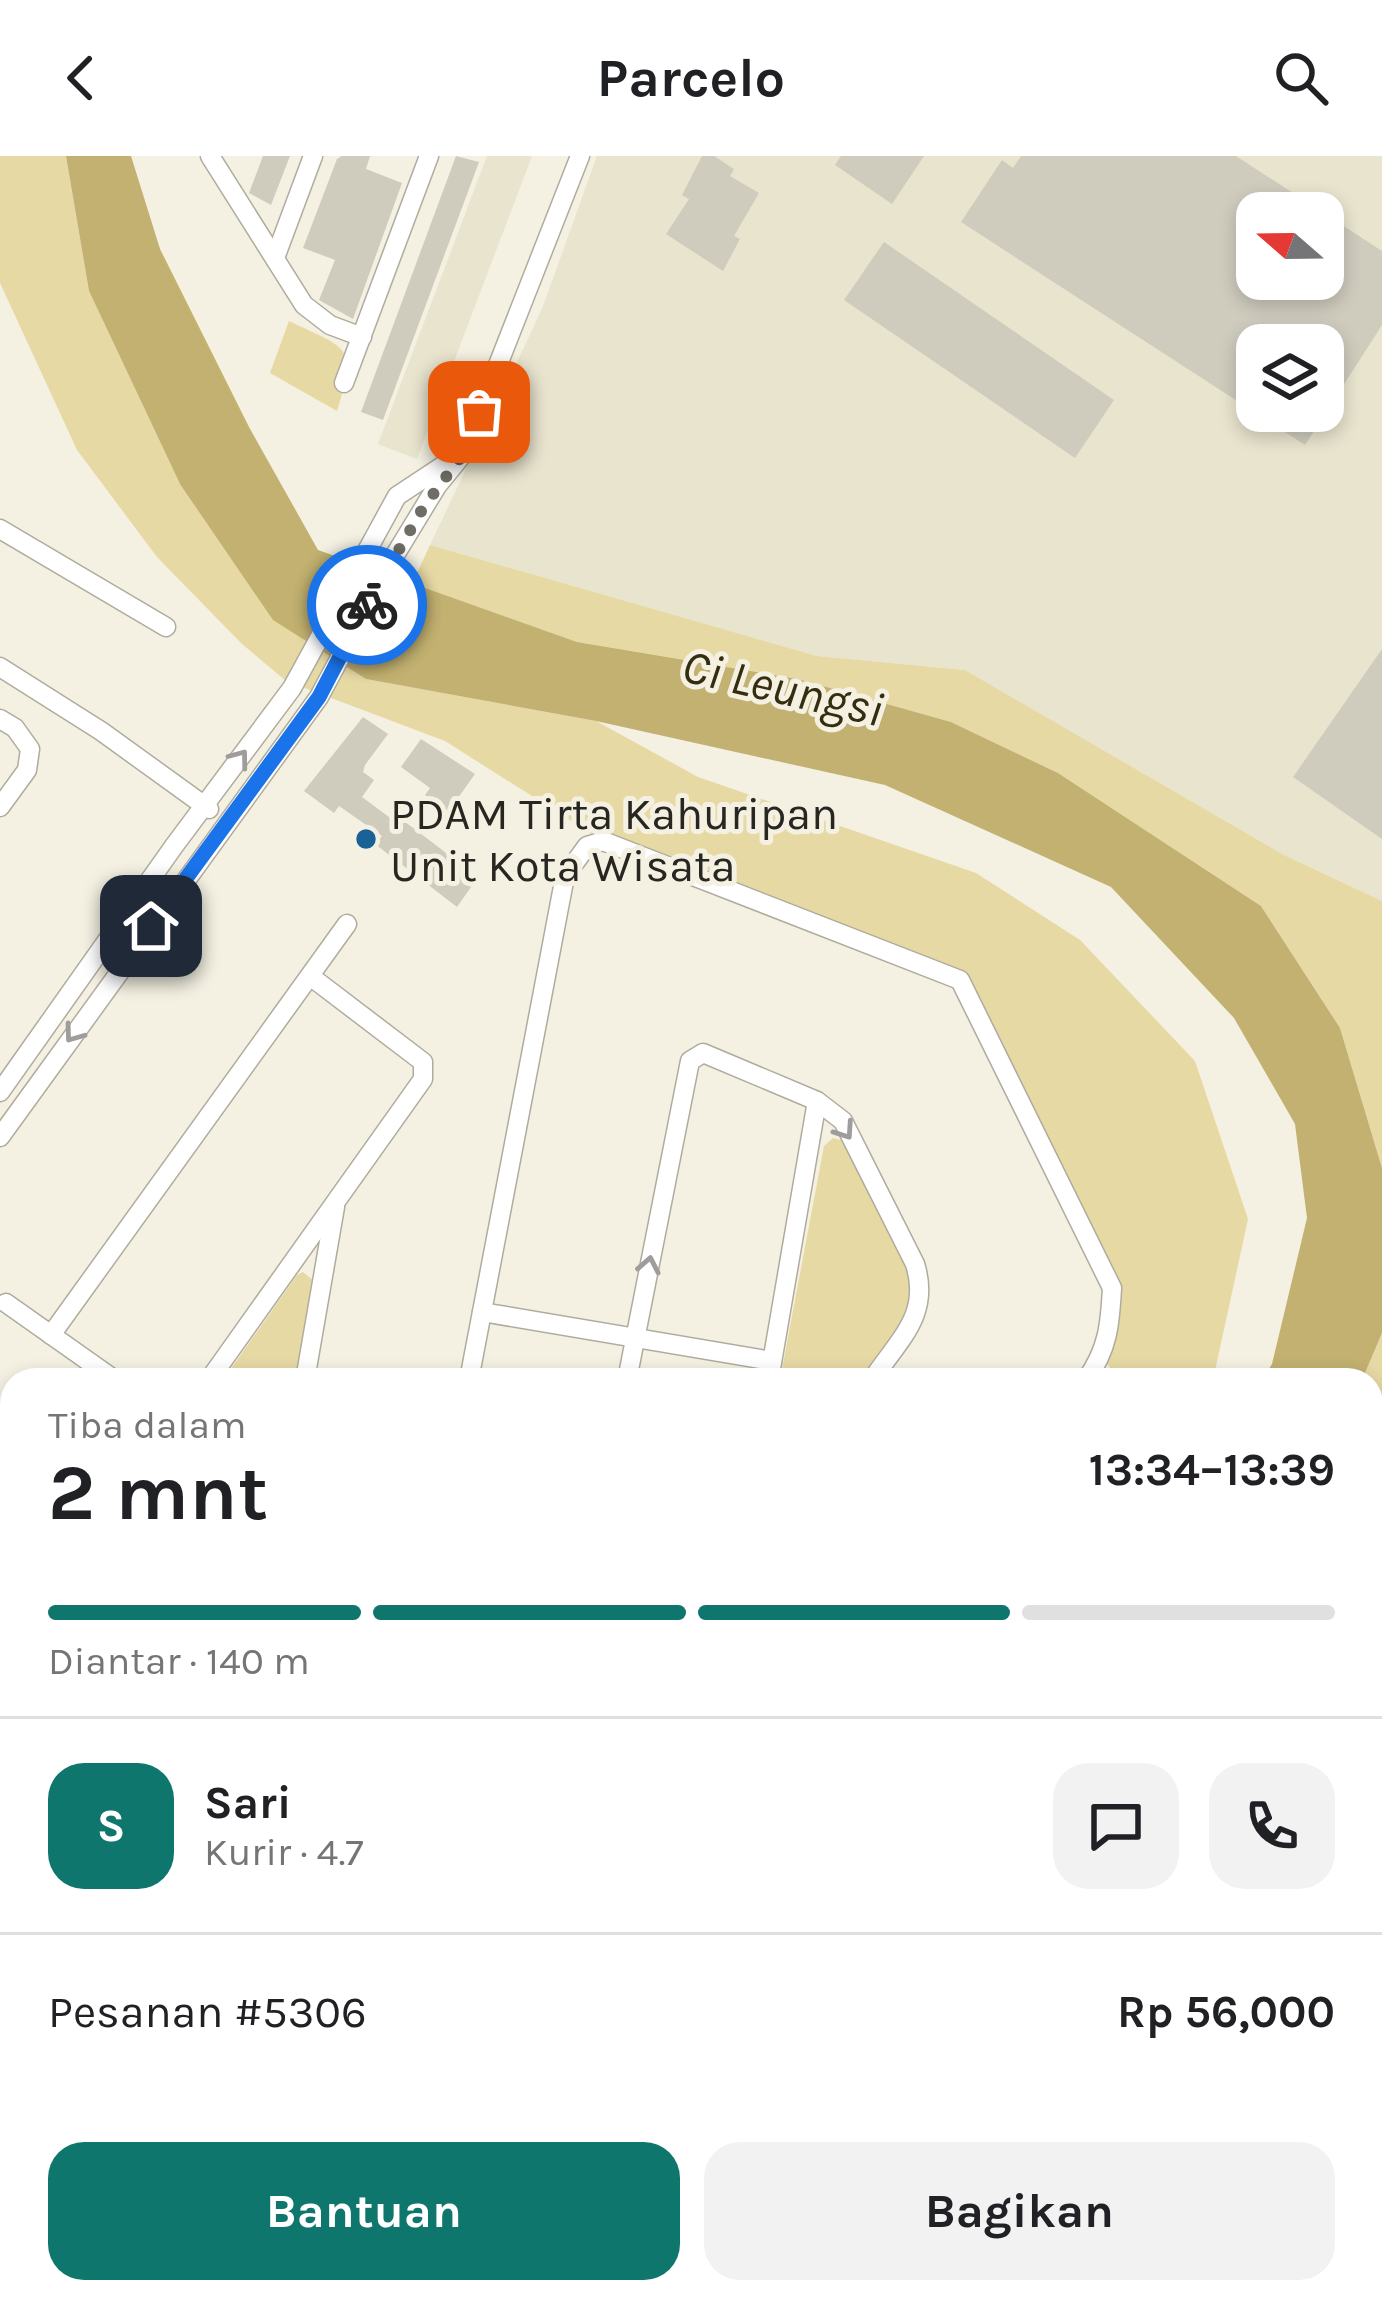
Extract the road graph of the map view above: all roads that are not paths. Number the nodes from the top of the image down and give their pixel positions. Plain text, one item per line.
1 (210, 156) edge
2 (313, 156) edge
3 (430, 156) edge
4 (580, 156) edge
5 (275, 258) junction
6 (362, 337) junction
7 (344, 383) dead end
8 (463, 454) junction
9 (0, 529) edge
10 (166, 627) dead end
11 (0, 667) edge
12 (0, 719) edge
13 (204, 806) junction
14 (0, 807) edge
15 (226, 821) junction
16 (347, 924) dead end
17 (310, 976) junction
18 (0, 1092) edge
19 (817, 1101) junction
20 (0, 1137) edge
21 (336, 1201) junction
22 (6, 1303) dead end
23 (482, 1312) junction
24 (51, 1335) junction
25 (635, 1339) junction
26 (98, 1368) edge
27 (218, 1368) edge
28 (307, 1368) edge
29 (471, 1368) edge
30 (629, 1368) edge
31 (757, 1368) edge
32 (771, 1368) edge
33 (880, 1368) edge
34 (1094, 1368) edge

1 - 5 street
2 - 5 street
3 - 6 street
4 - 8 street
5 - 6 street
6 - 7 street
13 -> 8 street
8 - 15 street
9 - 10 street
11 - 13 street
12 - 14 street
13 - 15 street
13 - 18 street
15 -> 20 street
16 - 17 street
17 - 21 street
17 - 24 street
25 -> 19 street
19 - 32 street
19 -> 33 street
21 - 27 street
21 - 28 street
22 - 24 street
23 - 25 street
23 - 29 street
23 - 34 street
24 - 26 street
25 - 30 street
25 - 31 street

